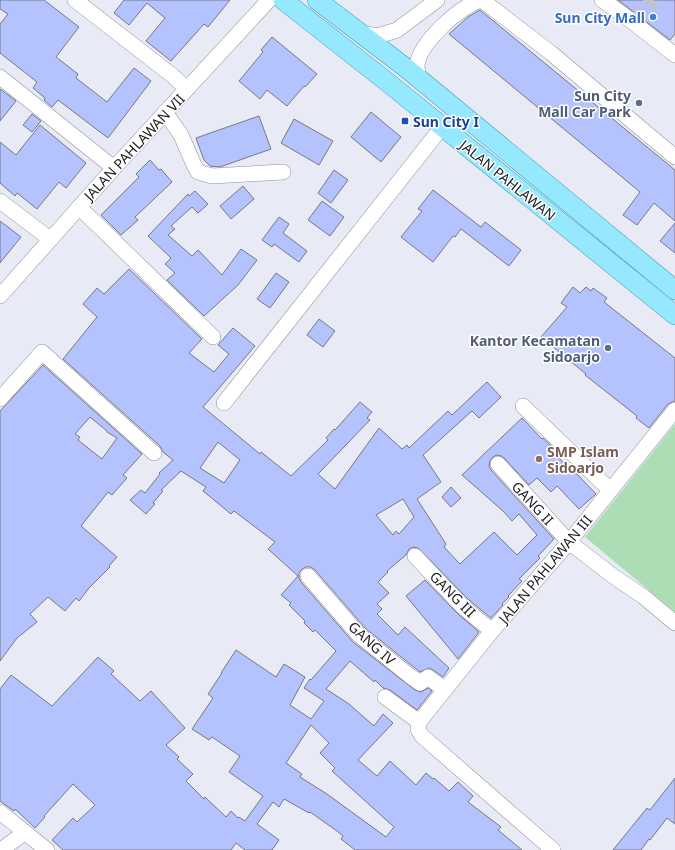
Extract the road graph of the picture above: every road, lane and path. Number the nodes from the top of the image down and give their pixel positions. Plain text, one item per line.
1 (75, 0) edge
2 (269, 0) edge
3 (283, 0) edge
4 (317, 0) edge
5 (482, 0) edge
6 (602, 0) edge
7 (429, 2) edge
8 (444, 24) junction
9 (360, 33) junction
10 (381, 49) junction
11 (675, 55) edge
12 (367, 66) junction
13 (412, 72) junction
14 (0, 77) edge
15 (391, 85) junction
16 (187, 89) junction
17 (165, 112) junction
18 (442, 126) junction
19 (675, 158) edge
20 (114, 168) junction
21 (283, 172) dead end
22 (0, 201) edge
23 (79, 207) junction
24 (50, 239) junction
25 (675, 290) edge
26 (0, 296) edge
27 (675, 315) edge
28 (213, 337) dead end
29 (0, 399) edge
30 (224, 403) dead end
31 (523, 406) dead end
32 (675, 410) edge
33 (154, 453) dead end
34 (498, 464) dead end
35 (610, 490) junction
36 (569, 542) junction
37 (415, 556) dead end
38 (308, 576) dead end
39 (675, 623) edge
40 (492, 631) junction
41 (444, 690) junction
42 (385, 697) dead end
43 (419, 726) junction
44 (0, 812) edge
45 (24, 833) junction
46 (1, 850) edge
47 (47, 850) edge
48 (553, 850) edge

1 - 16 street
2 - 16 street, JALAN PAHLAWAN VII
3 - 12 main road, JALAN PAHLAWAN
4 - 9 main road, JALAN PAHLAWAN
5 - 8 street
5 - 19 street
6 - 11 street
7 - 8 street
7 - 9 street
8 - 13 street
9 - 10 main road, JALAN PAHLAWAN
10 - 12 main road
10 - 13 main road, JALAN PAHLAWAN
12 - 15 main road, JALAN PAHLAWAN
13 - 15 main road
13 - 25 main road, JALAN PAHLAWAN
14 - 20 street
15 - 18 main road, JALAN PAHLAWAN
16 - 17 street, JALAN PAHLAWAN VII
17 - 20 street, JALAN PAHLAWAN VII
17 - 21 street
18 - 27 main road, JALAN PAHLAWAN
18 - 30 street
20 - 23 street, JALAN PAHLAWAN VII
22 - 24 street
23 - 24 street, JALAN PAHLAWAN VII
23 - 28 street
24 - 26 street, JALAN PAHLAWAN VII
29 - 33 street
31 - 35 street
32 - 35 street, JALAN PAHLAWAN III
34 - 36 street, GANG II
35 - 36 street, JALAN PAHLAWAN III
36 - 39 street, GANG II
36 - 40 street, JALAN PAHLAWAN III
37 - 40 street, GANG III
38 - 41 street, GANG IV
40 - 41 street, JALAN PAHLAWAN III
41 - 43 street, JALAN PAHLAWAN III
42 - 43 street
43 - 48 street
44 - 45 street
45 - 46 street
45 - 47 street

